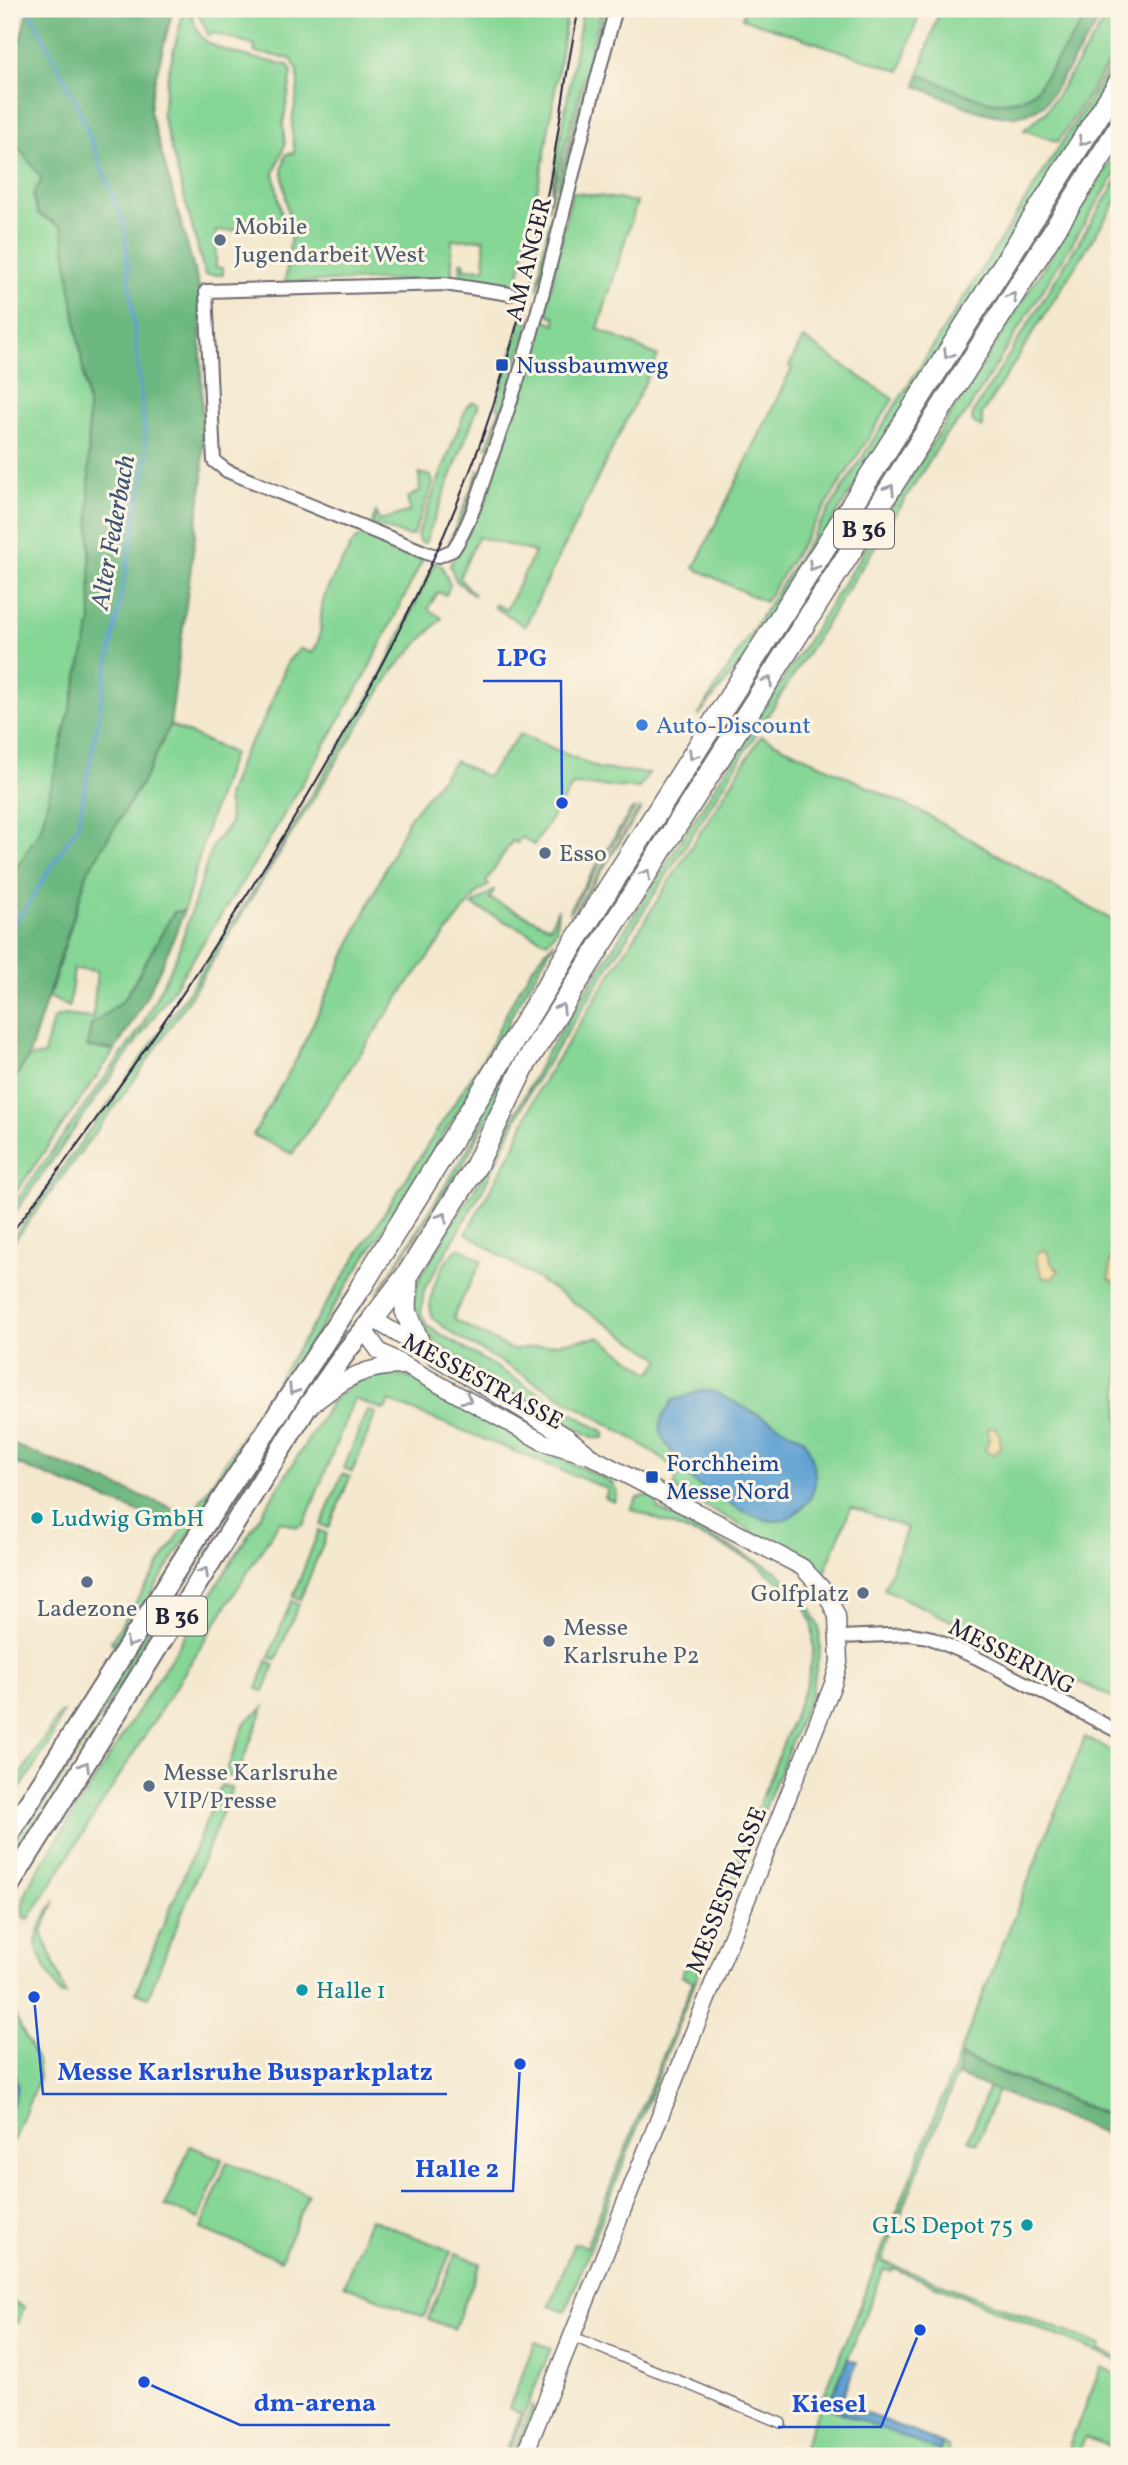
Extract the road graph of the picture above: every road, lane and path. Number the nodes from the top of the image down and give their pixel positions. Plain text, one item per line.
1 (616, 9) edge
2 (1119, 83) edge
3 (1119, 128) edge
4 (510, 294) dead end
5 (407, 1275) junction
6 (361, 1287) junction
7 (365, 1322) junction
8 (330, 1333) junction
9 (420, 1346) junction
10 (407, 1366) junction
11 (306, 1409) junction
12 (590, 1456) junction
13 (840, 1637) junction
14 (1119, 1732) edge
15 (9, 1834) edge
16 (9, 1886) edge
17 (581, 2340) dead end
18 (781, 2423) dead end
19 (524, 2456) edge

1 - 4 street, AM ANGER
2 -> 6 highway, B 36
5 -> 3 highway, B 36
5 - 7 highway, B 36
5 - 9 highway
6 - 7 main road
6 - 8 main road, B 36
7 - 8 main road
7 - 9 street, MESSESTRASSE
7 - 10 street, MESSESTRASSE
7 - 11 main road, B 36
8 -> 15 main road, B 36
9 - 12 street, MESSESTRASSE
10 - 11 street
10 -> 12 street, MESSESTRASSE
16 -> 11 main road, B 36
12 - 13 street, MESSESTRASSE
13 - 14 street, MESSERING
13 - 19 street, MESSESTRASSE
17 - 18 street

